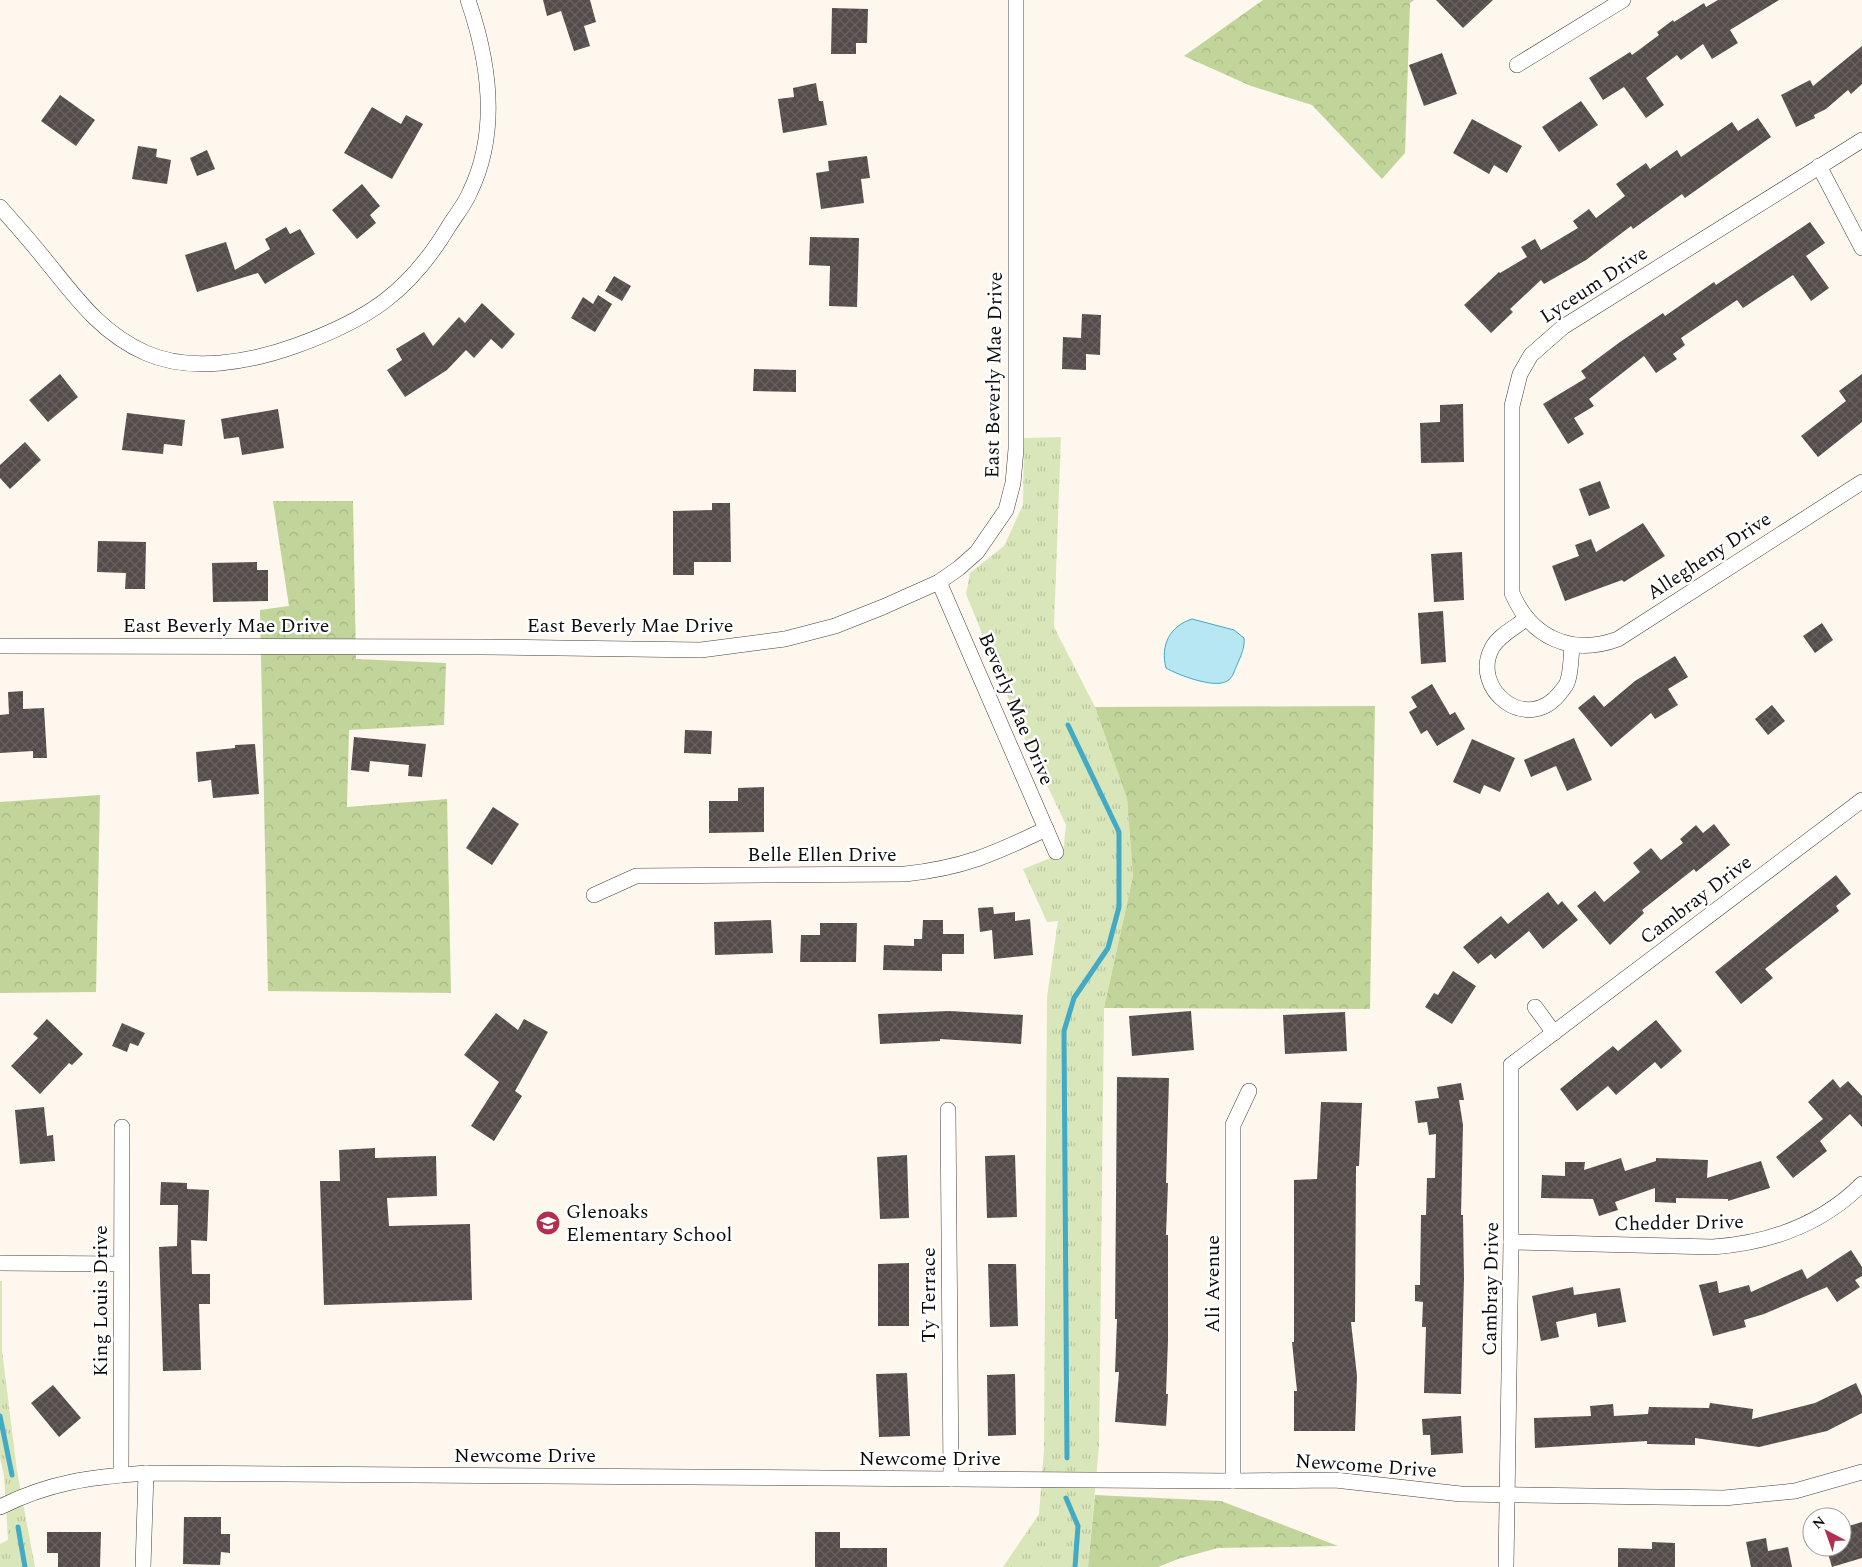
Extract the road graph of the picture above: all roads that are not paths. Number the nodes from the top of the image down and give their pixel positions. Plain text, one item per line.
1 (468, 0) edge
2 (1016, 0) edge
3 (1623, 0) edge
4 (1517, 66) dead end
5 (1862, 140) edge
6 (1820, 166) junction
7 (0, 207) edge
8 (1862, 248) edge
9 (1862, 482) edge
10 (939, 582) junction
11 (1527, 618) junction
12 (1557, 640) joint
13 (0, 646) edge
14 (1572, 646) junction
15 (1862, 800) edge
16 (1046, 829) junction
17 (1056, 852) dead end
18 (594, 896) dead end
19 (1535, 1007) dead end
20 (1554, 1033) junction
21 (1249, 1091) dead end
22 (948, 1110) dead end
23 (122, 1127) dead end
24 (1862, 1184) edge
25 (1511, 1242) junction
26 (0, 1262) edge
27 (121, 1264) junction
28 (1862, 1472) edge
29 (146, 1473) junction
30 (121, 1475) junction
31 (951, 1479) junction
32 (1232, 1481) junction
33 (1508, 1494) junction
34 (0, 1507) edge
35 (143, 1567) edge
36 (1506, 1567) edge

1 - 7 street
2 - 10 street, East Beverly Mae Drive
3 - 4 street
5 - 6 street, Lyceum Drive
6 - 8 street
6 - 11 street, Lyceum Drive
9 - 14 street, Allegheny Drive
10 - 13 street, East Beverly Mae Drive
10 - 16 street, Beverly Mae Drive
11 - 12 street, Lyceum Drive
11 - 14 street
12 - 14 street, Allegheny Drive
15 - 20 street, Cambray Drive
16 - 17 street, Beverly Mae Drive
16 - 18 street, Belle Ellen Drive
19 - 20 street
20 - 25 street, Cambray Drive
21 - 32 street, Ali Avenue
22 - 31 street, Ty Terrace
23 - 27 street, King Louis Drive
24 - 25 street, Chedder Drive
25 - 33 street, Cambray Drive
26 - 27 street
27 - 30 street, King Louis Drive
28 - 33 street, Newcome Drive
29 - 30 street, Newcome Drive
29 - 31 street, Newcome Drive
29 - 35 street
30 - 34 street, Newcome Drive
31 - 32 street, Newcome Drive
32 - 33 street, Newcome Drive
33 - 36 street, Cambray Drive

